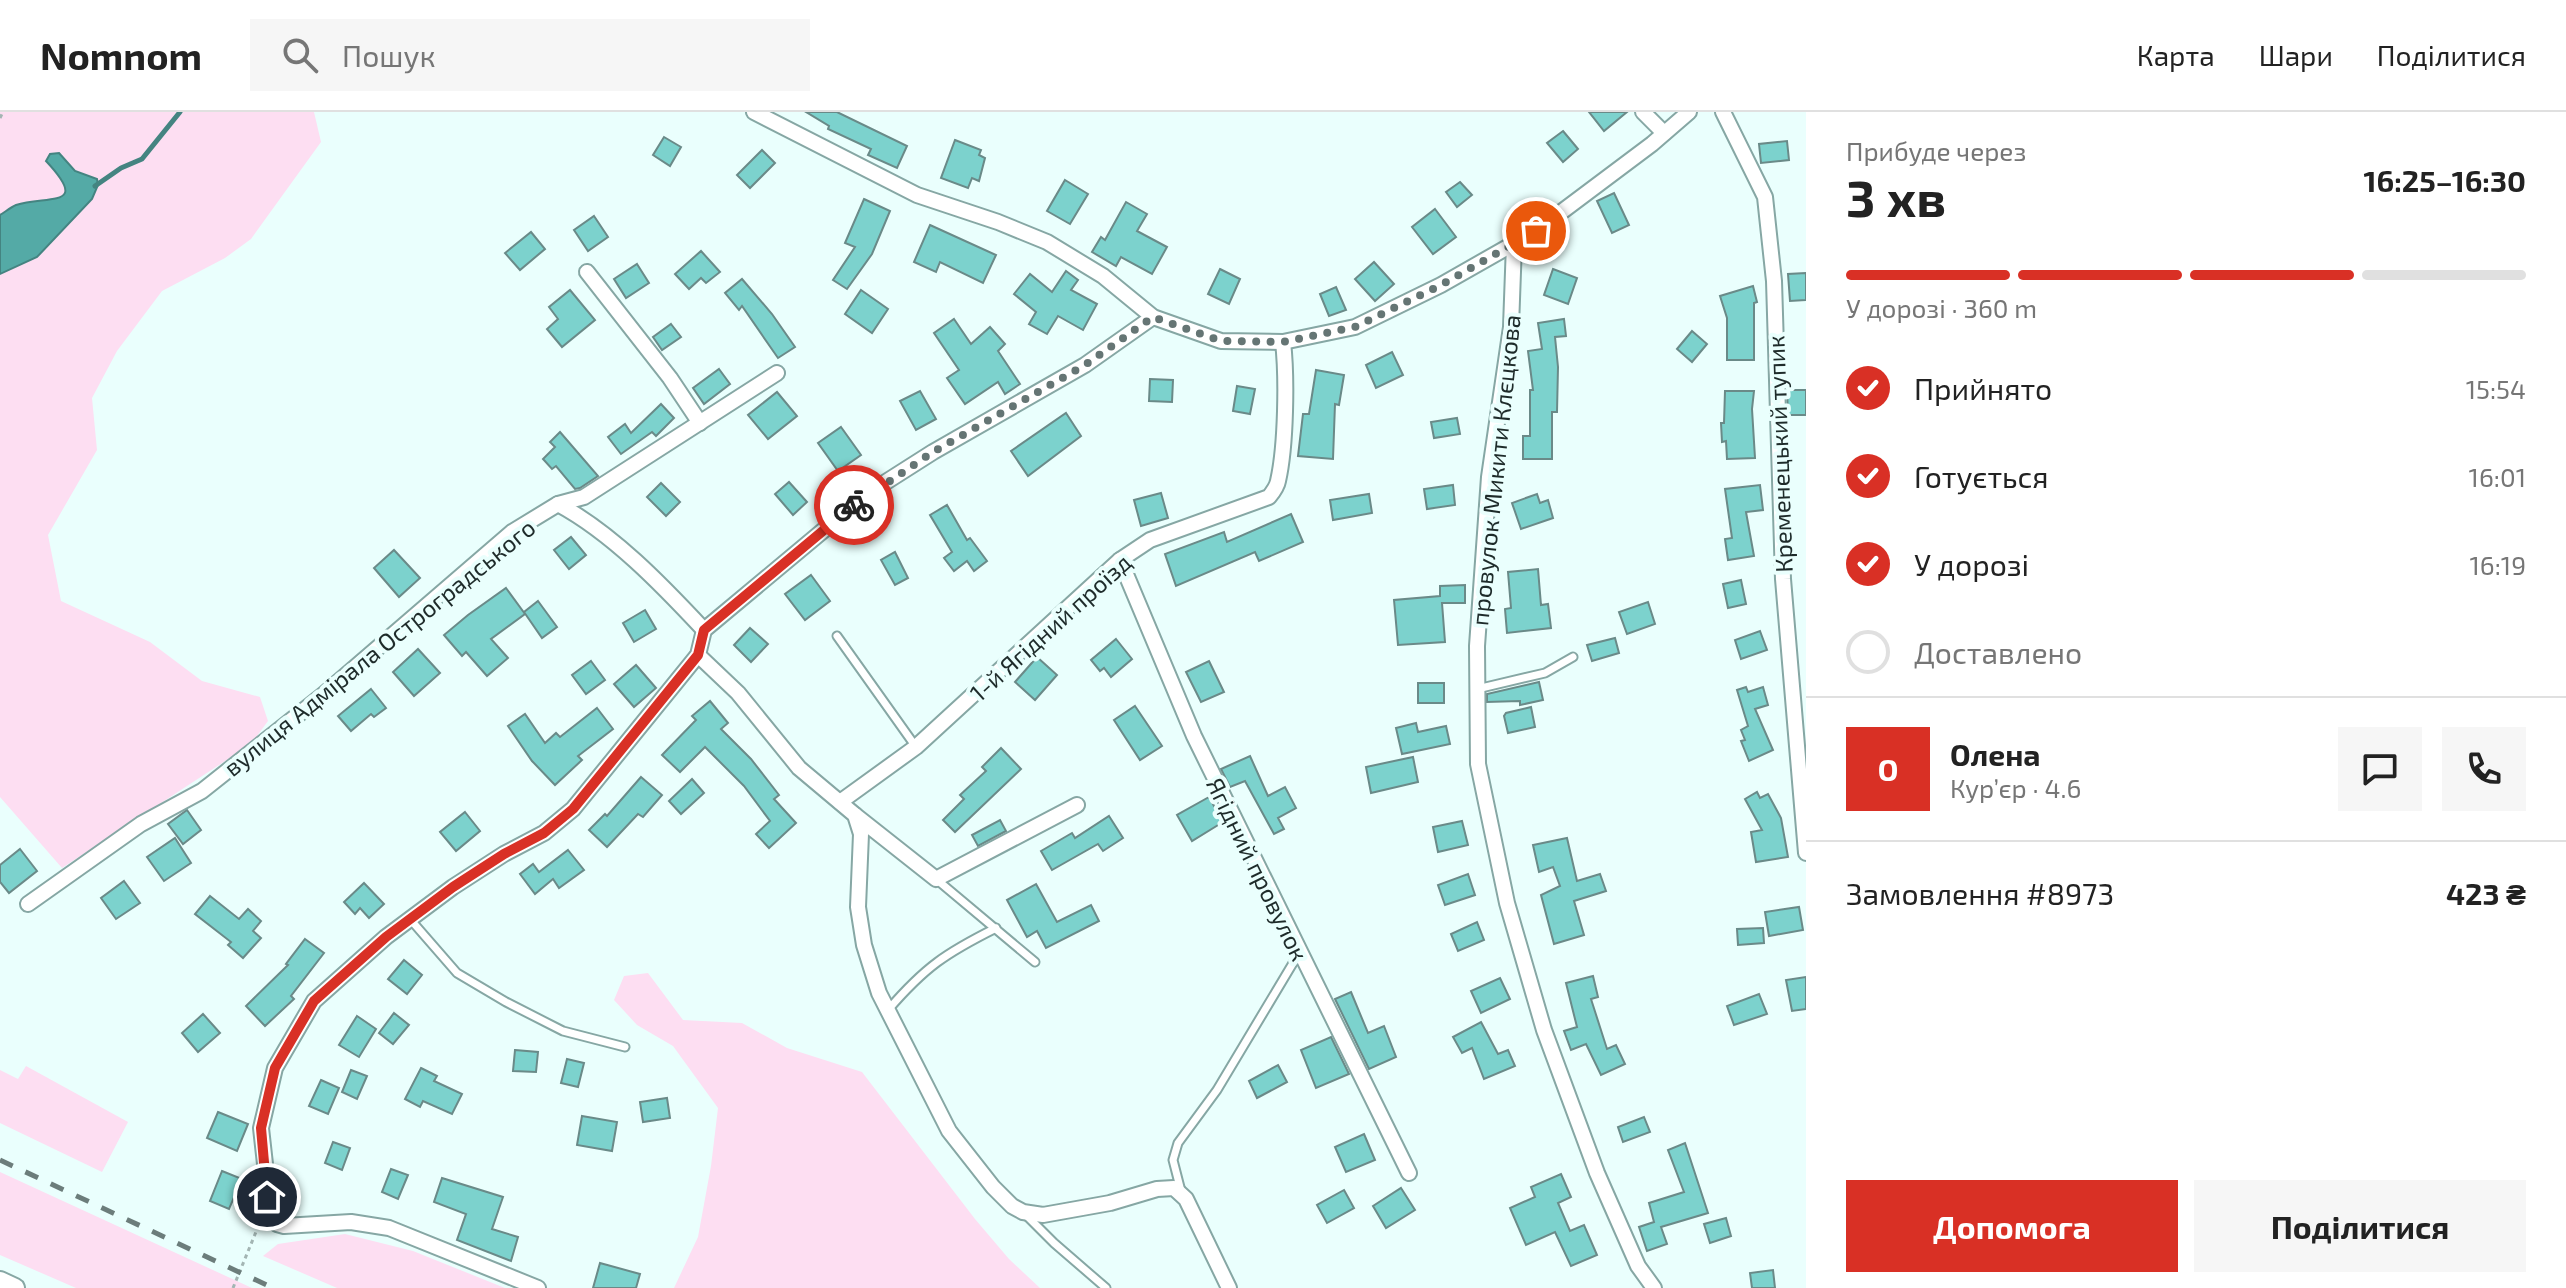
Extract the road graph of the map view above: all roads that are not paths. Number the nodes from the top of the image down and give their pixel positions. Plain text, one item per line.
1 (754, 112) edge
2 (1643, 112) edge
3 (1689, 112) edge
4 (1723, 112) edge
5 (1664, 133) junction
6 (1514, 244) junction
7 (587, 272) dead end
8 (1153, 317) junction
9 (1283, 342) junction
10 (777, 373) dead end
11 (700, 423) junction
12 (558, 504) junction
13 (1120, 560) junction
14 (704, 630) junction
15 (837, 636) dead end
16 (698, 655) junction
17 (1573, 657) dead end
18 (1477, 689) junction
19 (916, 747) junction
20 (840, 802) junction
21 (1077, 805) dead end
22 (855, 815) junction
23 (1806, 853) edge
24 (936, 879) junction
25 (28, 904) dead end
26 (410, 919) junction
27 (996, 928) junction
28 (1299, 953) junction
29 (1035, 962) dead end
30 (888, 1010) junction
31 (625, 1047) dead end
32 (1409, 1173) dead end
33 (1182, 1193) junction
34 (1023, 1212) junction
35 (0, 1281) edge
36 (15, 1288) edge
37 (538, 1288) edge
38 (1106, 1288) edge
39 (1229, 1288) edge
40 (1654, 1288) edge

1 - 8 street
2 - 5 street
3 - 5 street
4 - 23 street, Кременецький тупик
5 - 6 street
6 - 9 street
6 - 18 street, провулок Микити Клєцкова
7 - 11 street
8 - 9 street
8 - 14 street
9 - 13 street, 1-й Ягідний проїзд
10 - 11 street, вулиця Адмірала Остроградського
11 - 12 street, вулиця Адмірала Остроградського
12 - 14 street
12 - 25 street, вулиця Адмірала Остроградського
13 - 19 street, 1-й Ягідний проїзд
13 - 28 street, Ягідний провулок
14 - 16 street
15 - 19 lane
16 - 20 street
16 - 26 street
17 - 18 lane
18 - 40 street, провулок Микити Клєцкова
19 - 20 street, 1-й Ягідний проїзд
20 - 22 street
21 - 24 street
22 - 24 street
22 - 30 street
24 - 27 lane
26 - 31 lane
26 - 37 street
27 - 29 lane
27 - 30 lane
28 - 32 street, Ягідний провулок
28 - 33 lane
30 - 34 street
33 - 34 street
33 - 39 street
34 - 38 lane
35 - 36 street

